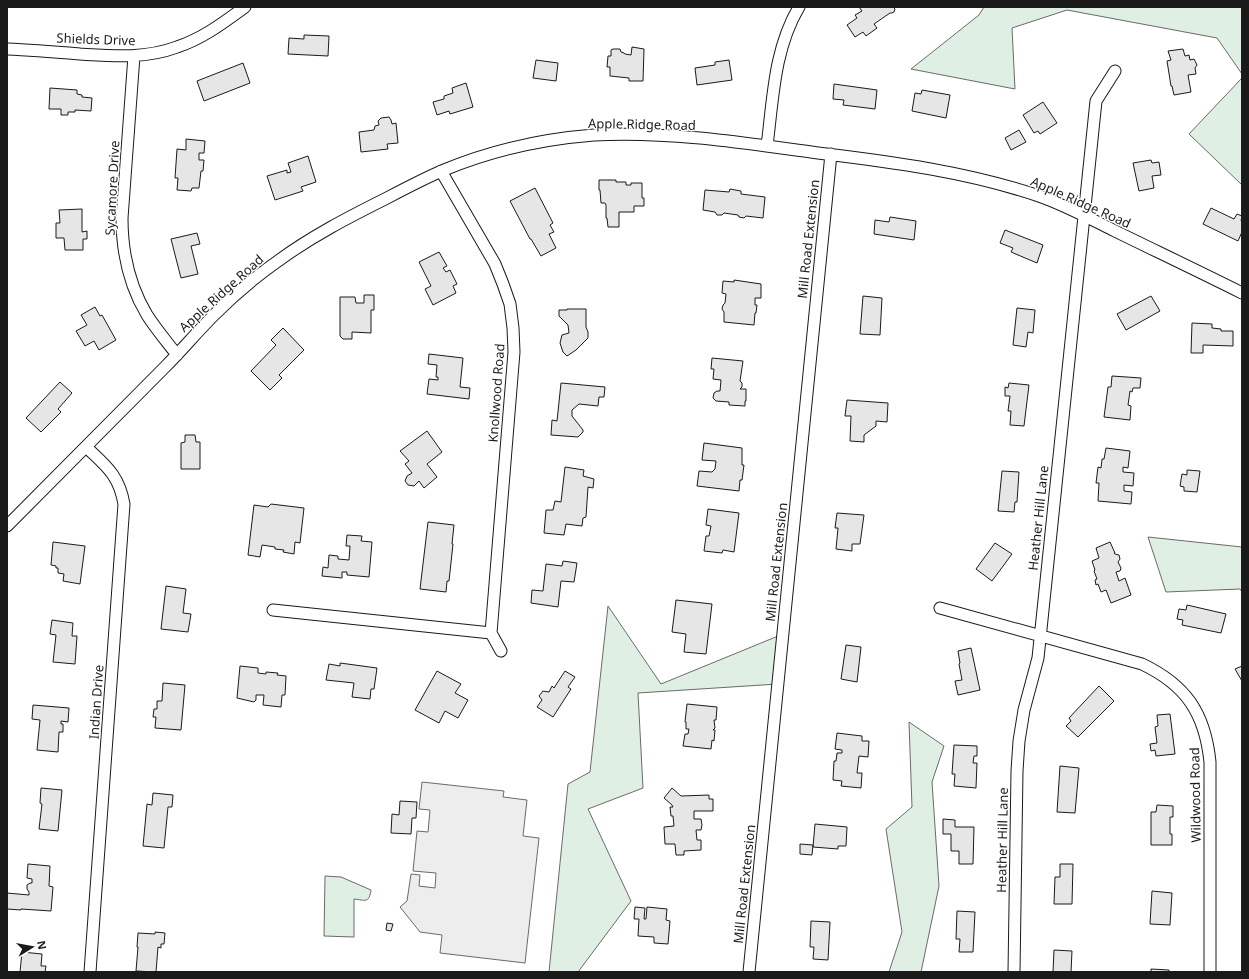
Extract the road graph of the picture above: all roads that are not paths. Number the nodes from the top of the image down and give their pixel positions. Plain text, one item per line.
1 (245, 7) edge
2 (799, 7) edge
3 (7, 49) edge
4 (134, 56) junction
5 (1115, 71) dead end
6 (767, 146) junction
7 (831, 154) junction
8 (441, 171) junction
9 (1085, 216) junction
10 (1242, 292) edge
11 (177, 355) junction
12 (86, 447) junction
13 (7, 526) edge
14 (940, 608) dead end
15 (273, 610) dead end
16 (491, 633) junction
17 (1040, 635) junction
18 (501, 651) dead end
19 (90, 972) edge
20 (749, 972) edge
21 (1014, 972) edge
22 (1210, 972) edge

1 - 4 street, Shields Drive
2 - 6 street
3 - 4 street, Shields Drive
4 - 11 street, Sycamore Drive
5 - 9 street, Heather Hill Lane
6 - 7 street, Apple Ridge Road
6 - 8 street, Apple Ridge Road
7 - 9 street, Apple Ridge Road
7 - 20 street, Mill Road Extension
8 - 11 street, Apple Ridge Road
8 - 16 street, Knollwood Road
9 - 10 street, Apple Ridge Road
9 - 17 street, Heather Hill Lane
11 - 12 street, Apple Ridge Road
12 - 13 street, Apple Ridge Road
12 - 19 street, Indian Drive
14 - 17 street, Wildwood Road
15 - 16 street
16 - 18 street
17 - 21 street, Heather Hill Lane
17 - 22 street, Wildwood Road

